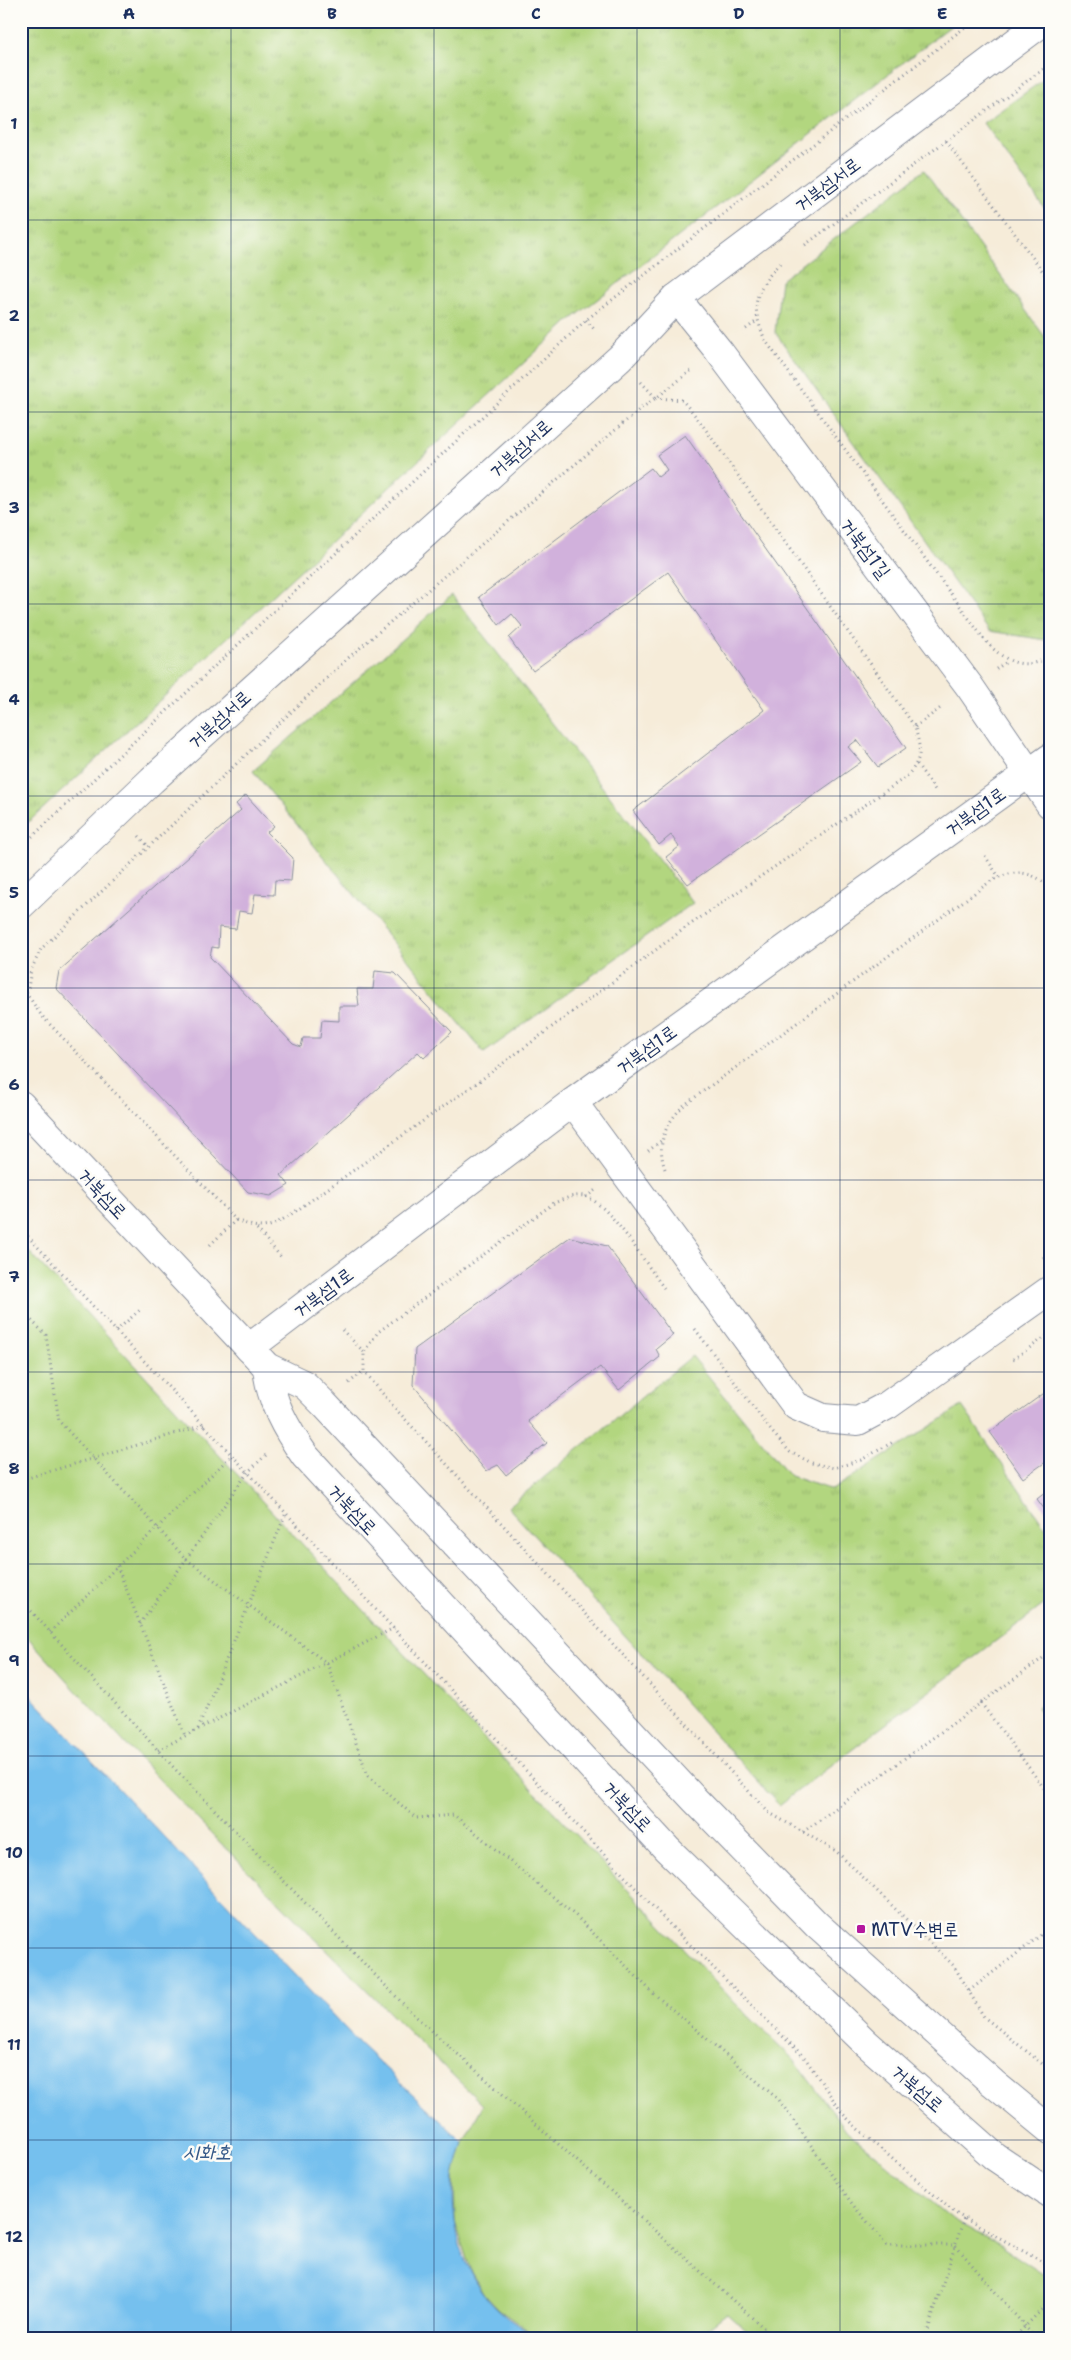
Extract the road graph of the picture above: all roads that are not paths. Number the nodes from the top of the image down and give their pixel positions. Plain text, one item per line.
1 (1044, 21) edge
2 (676, 298) junction
3 (1039, 765) edge
4 (1050, 804) edge
5 (21, 905) edge
6 (573, 1102) junction
7 (21, 1105) edge
8 (1050, 1290) edge
9 (249, 1348) junction
10 (267, 1368) junction
11 (1050, 2130) edge
12 (1050, 2194) edge

1 - 2 street, 거북섬서로
2 - 3 street, 거북섬1길
2 - 5 street, 거북섬서로
3 - 4 street, 거북섬1길
3 - 6 street, 거북섬1로
6 - 8 street
6 - 9 street, 거북섬1로
7 - 9 street, 거북섬로
9 - 10 street, 거북섬로
10 - 11 street, 거북섬로
10 - 12 street, 거북섬로

